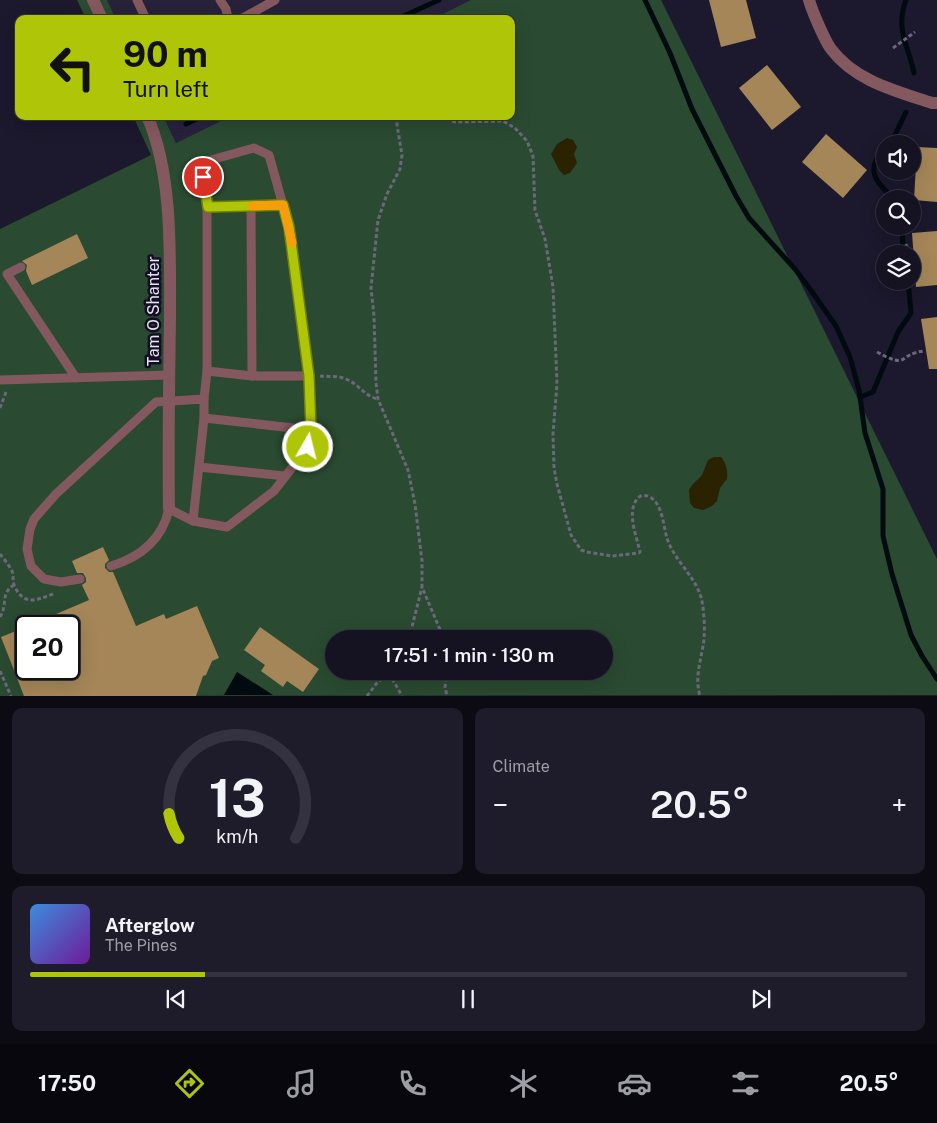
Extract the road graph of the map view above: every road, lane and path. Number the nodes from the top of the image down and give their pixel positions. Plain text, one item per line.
1 (93, 0) edge
2 (137, 0) edge
3 (220, 0) edge
4 (276, 0) edge
5 (809, 0) edge
6 (100, 15) edge
7 (144, 15) edge
8 (227, 15) edge
9 (248, 15) edge
10 (915, 32) dead end
11 (893, 48) dead end
12 (937, 104) edge
13 (149, 120) edge
14 (398, 120) edge
15 (449, 120) edge
16 (283, 205) junction
17 (251, 206) junction
18 (208, 207) junction
19 (21, 267) dead end
20 (924, 351) dead end
21 (878, 352) dead end
22 (207, 371) junction
23 (169, 375) junction
24 (252, 376) junction
25 (309, 376) junction
26 (76, 378) junction
27 (0, 380) edge
28 (204, 399) junction
29 (378, 399) junction
30 (168, 402) junction
31 (204, 418) junction
32 (311, 430) junction
33 (199, 467) junction
34 (285, 476) junction
35 (168, 509) junction
36 (193, 521) junction
37 (0, 554) edge
38 (111, 566) dead end
39 (80, 579) dead end
40 (60, 582) junction
41 (14, 585) junction
42 (422, 586) junction
43 (0, 617) edge
44 (411, 630) edge
45 (440, 630) edge
46 (0, 671) edge
47 (381, 680) edge
48 (394, 680) edge
49 (446, 680) edge
50 (11, 696) edge
51 (367, 696) edge
52 (402, 696) edge
53 (447, 696) edge
54 (700, 696) edge

1 - 6 street
2 - 7 lane
3 - 8 lane
4 - 9 lane
5 - 12 street
10 - 11 path
13 - 23 street, Tam O Shanter
14 - 29 path
15 - 54 path
16 - 17 lane
16 - 18 lane
16 - 25 lane
17 - 18 lane
17 - 24 lane
18 - 22 lane
19 - 26 lane
20 - 21 path
22 - 24 lane
22 - 28 lane
23 - 26 lane
23 - 30 street, Tam O Shanter
24 - 25 lane
25 - 29 path
25 - 32 lane
26 - 27 lane
28 - 30 lane
28 - 31 lane
29 - 42 path
30 - 35 street, Tam O Shanter
30 - 40 lane
31 - 32 lane
31 - 33 lane
32 - 34 lane
33 - 34 lane
33 - 36 lane
34 - 36 lane
35 - 36 lane
35 - 38 lane
37 - 41 path
39 - 40 lane
40 - 41 path
41 - 43 path
42 - 44 path
42 - 45 path
46 - 50 path
47 - 51 path
48 - 52 path
49 - 53 path

